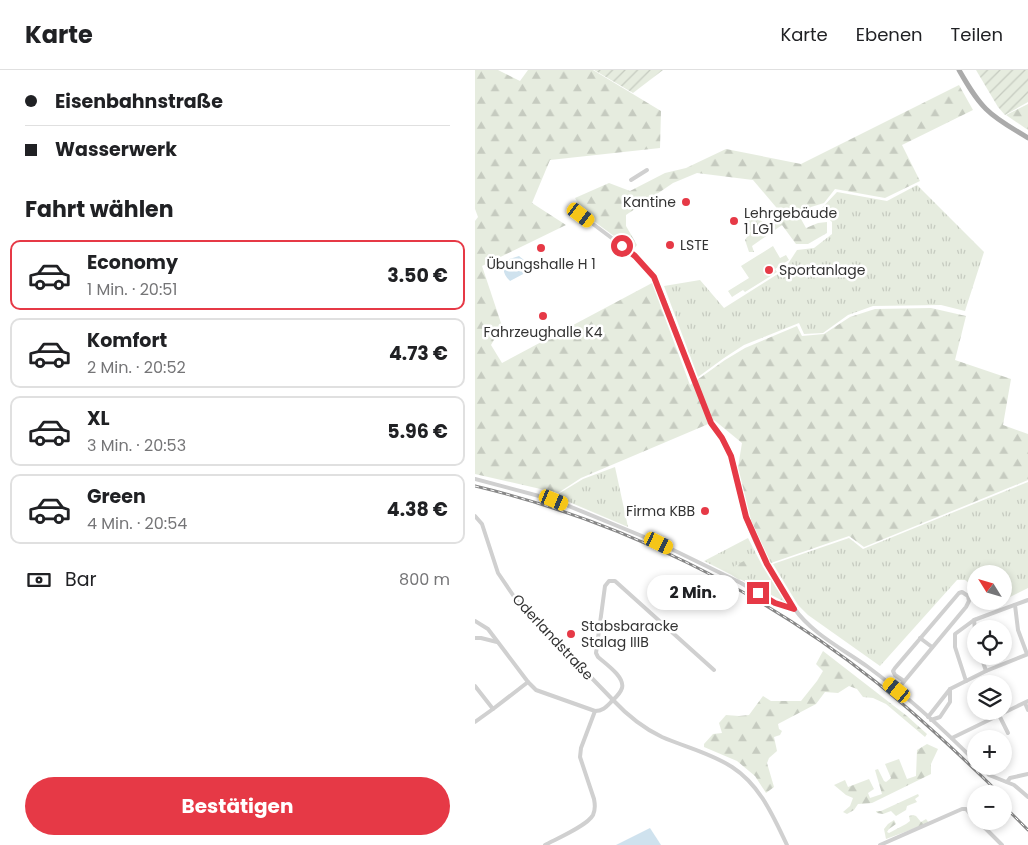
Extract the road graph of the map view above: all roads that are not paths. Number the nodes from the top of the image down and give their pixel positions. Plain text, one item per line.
1 (959, 70) edge
2 (1028, 138) edge
3 (647, 170) dead end
4 (631, 180) dead end
5 (581, 215) dead end
6 (475, 480) edge
7 (475, 516) edge
8 (1028, 600) edge
9 (1015, 605) junction
10 (794, 609) junction
11 (974, 620) edge
12 (475, 621) edge
13 (967, 625) edge
14 (475, 638) edge
15 (920, 638) junction
16 (499, 642) junction
17 (932, 648) junction
18 (1028, 654) edge
19 (984, 665) edge
20 (714, 670) dead end
21 (986, 671) junction
22 (904, 681) junction
23 (966, 681) junction
24 (527, 682) junction
25 (475, 686) edge
26 (950, 689) junction
27 (897, 690) junction
28 (613, 700) junction
29 (1026, 702) edge
30 (493, 709) junction
31 (1012, 709) edge
32 (1028, 710) edge
33 (595, 711) junction
34 (930, 718) junction
35 (989, 720) edge
36 (475, 722) edge
37 (952, 738) junction
38 (967, 753) edge
39 (1028, 774) edge
40 (991, 775) edge
41 (1007, 782) junction
42 (1028, 797) edge
43 (967, 811) edge
44 (987, 830) edge
45 (545, 845) edge
46 (787, 845) edge
47 (880, 845) edge
48 (1002, 845) edge

1 - 2 main road
3 - 4 street
5 - 10 street
6 - 10 street
7 - 28 street, Oderlandstraße
8 - 9 street
9 - 11 street
9 - 18 street
10 - 27 street
12 - 16 street
13 - 23 street
14 - 16 street
15 - 17 street
15 - 17 street
15 - 22 street
16 - 24 street
17 - 22 street
18 - 21 street
19 - 21 street
20 - 28 street, Oderlandstraße
21 - 23 street
22 - 27 street
23 - 26 street
24 - 30 street
24 - 33 street
25 - 30 street
26 - 34 street
26 - 34 street
27 - 34 street
28 - 33 street
28 - 46 street, Oderlandstraße
29 - 31 street
29 - 32 street
30 - 36 street
33 - 45 street
34 - 37 street
35 - 37 street
37 - 38 street
39 - 41 street
40 - 41 street
41 - 42 street
43 - 47 street
44 - 48 street

